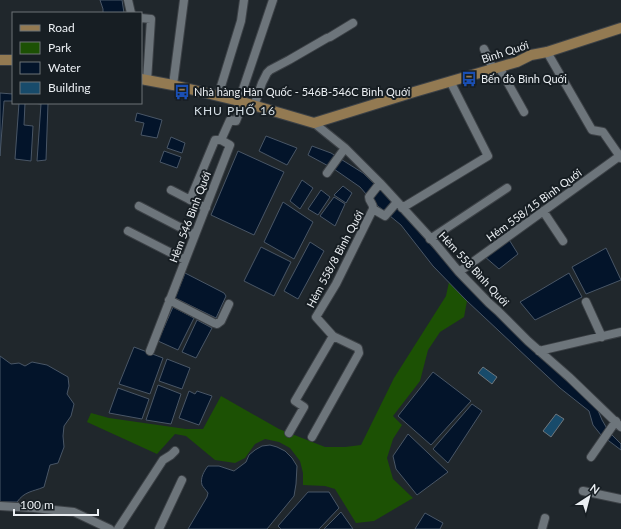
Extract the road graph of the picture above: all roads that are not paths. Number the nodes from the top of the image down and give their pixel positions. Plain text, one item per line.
1 (128, 0) edge
2 (184, 0) edge
3 (244, 0) edge
4 (273, 0) edge
5 (131, 12) edge
6 (142, 18) edge
7 (353, 23) dead end
8 (621, 28) edge
9 (484, 49) dead end
10 (547, 52) junction
11 (0, 60) edge
12 (12, 60) edge
13 (496, 68) junction
14 (144, 80) edge
15 (450, 81) junction
16 (173, 85) junction
17 (218, 96) junction
18 (241, 102) junction
19 (254, 106) junction
20 (524, 112) dead end
21 (314, 123) junction
22 (221, 140) junction
23 (345, 148) junction
24 (621, 157) edge
25 (329, 171) dead end
26 (379, 184) junction
27 (507, 188) dead end
28 (171, 190) dead end
29 (190, 200) junction
30 (398, 204) junction
31 (139, 206) dead end
32 (206, 208) junction
33 (374, 209) junction
34 (543, 211) junction
35 (128, 231) dead end
36 (195, 235) junction
37 (430, 239) junction
38 (563, 240) dead end
39 (186, 260) junction
40 (459, 272) junction
41 (170, 300) junction
42 (586, 302) dead end
43 (230, 304) dead end
44 (621, 332) edge
45 (333, 336) junction
46 (602, 337) junction
47 (539, 350) junction
48 (150, 351) dead end
49 (618, 424) edge
50 (289, 433) dead end
51 (312, 437) dead end
52 (175, 451) dead end
53 (591, 458) dead end
54 (182, 480) dead end
55 (583, 492) dead end
56 (621, 499) edge
57 (0, 506) edge
58 (545, 518) dead end
59 (110, 529) edge
60 (118, 529) edge
61 (159, 529) edge
62 (542, 529) edge

1 - 5 street
2 - 16 street
3 - 17 street
4 - 18 street
6 - 14 street
7 - 19 street
8 - 10 main road, Bình Quới
9 - 13 street
10 - 13 main road, Bình Quới
10 - 24 street
11 - 12 main road
13 - 15 main road, Bình Quới
13 - 20 street
14 - 16 main road
15 - 21 main road, Bình Quới
15 - 30 street, Hẻm 558/8 Bình Quới
16 - 17 main road
17 - 18 main road
18 - 19 main road
18 - 22 street
19 - 21 main road
21 - 23 street, Hẻm 558 Bình Quới
22 - 29 street
22 - 32 street, Hẻm 546 Bình Quới
23 - 25 street
23 - 26 street, Hẻm 558 Bình Quới
24 - 34 street, Hẻm 558/15 Bình Quới
26 - 30 street, Hẻm 558 Bình Quới
26 - 33 street
27 - 37 street
28 - 29 street
29 - 32 street
30 - 33 street, Hẻm 558/8 Bình Quới
30 - 37 street, Hẻm 558 Bình Quới
31 - 36 street
32 - 36 street, Hẻm 546 Bình Quới
33 - 45 street, Hẻm 558/8 Bình Quới
34 - 38 street
34 - 40 street, Hẻm 558/15 Bình Quới
35 - 39 street
36 - 39 street, Hẻm 546 Bình Quới
37 - 40 street, Hẻm 558 Bình Quới
39 - 41 street, Hẻm 546 Bình Quới
40 - 47 street, Hẻm 558 Bình Quới
41 - 43 street
41 - 48 street, Hẻm 546 Bình Quới
42 - 46 street
44 - 46 street
45 - 50 street
45 - 51 street, Hẻm 558/8 Bình Quới
46 - 47 street
47 - 49 street, Hẻm 558 Bình Quới
49 - 53 street
52 - 60 street
54 - 61 street
55 - 56 street
57 - 59 street
58 - 62 street

